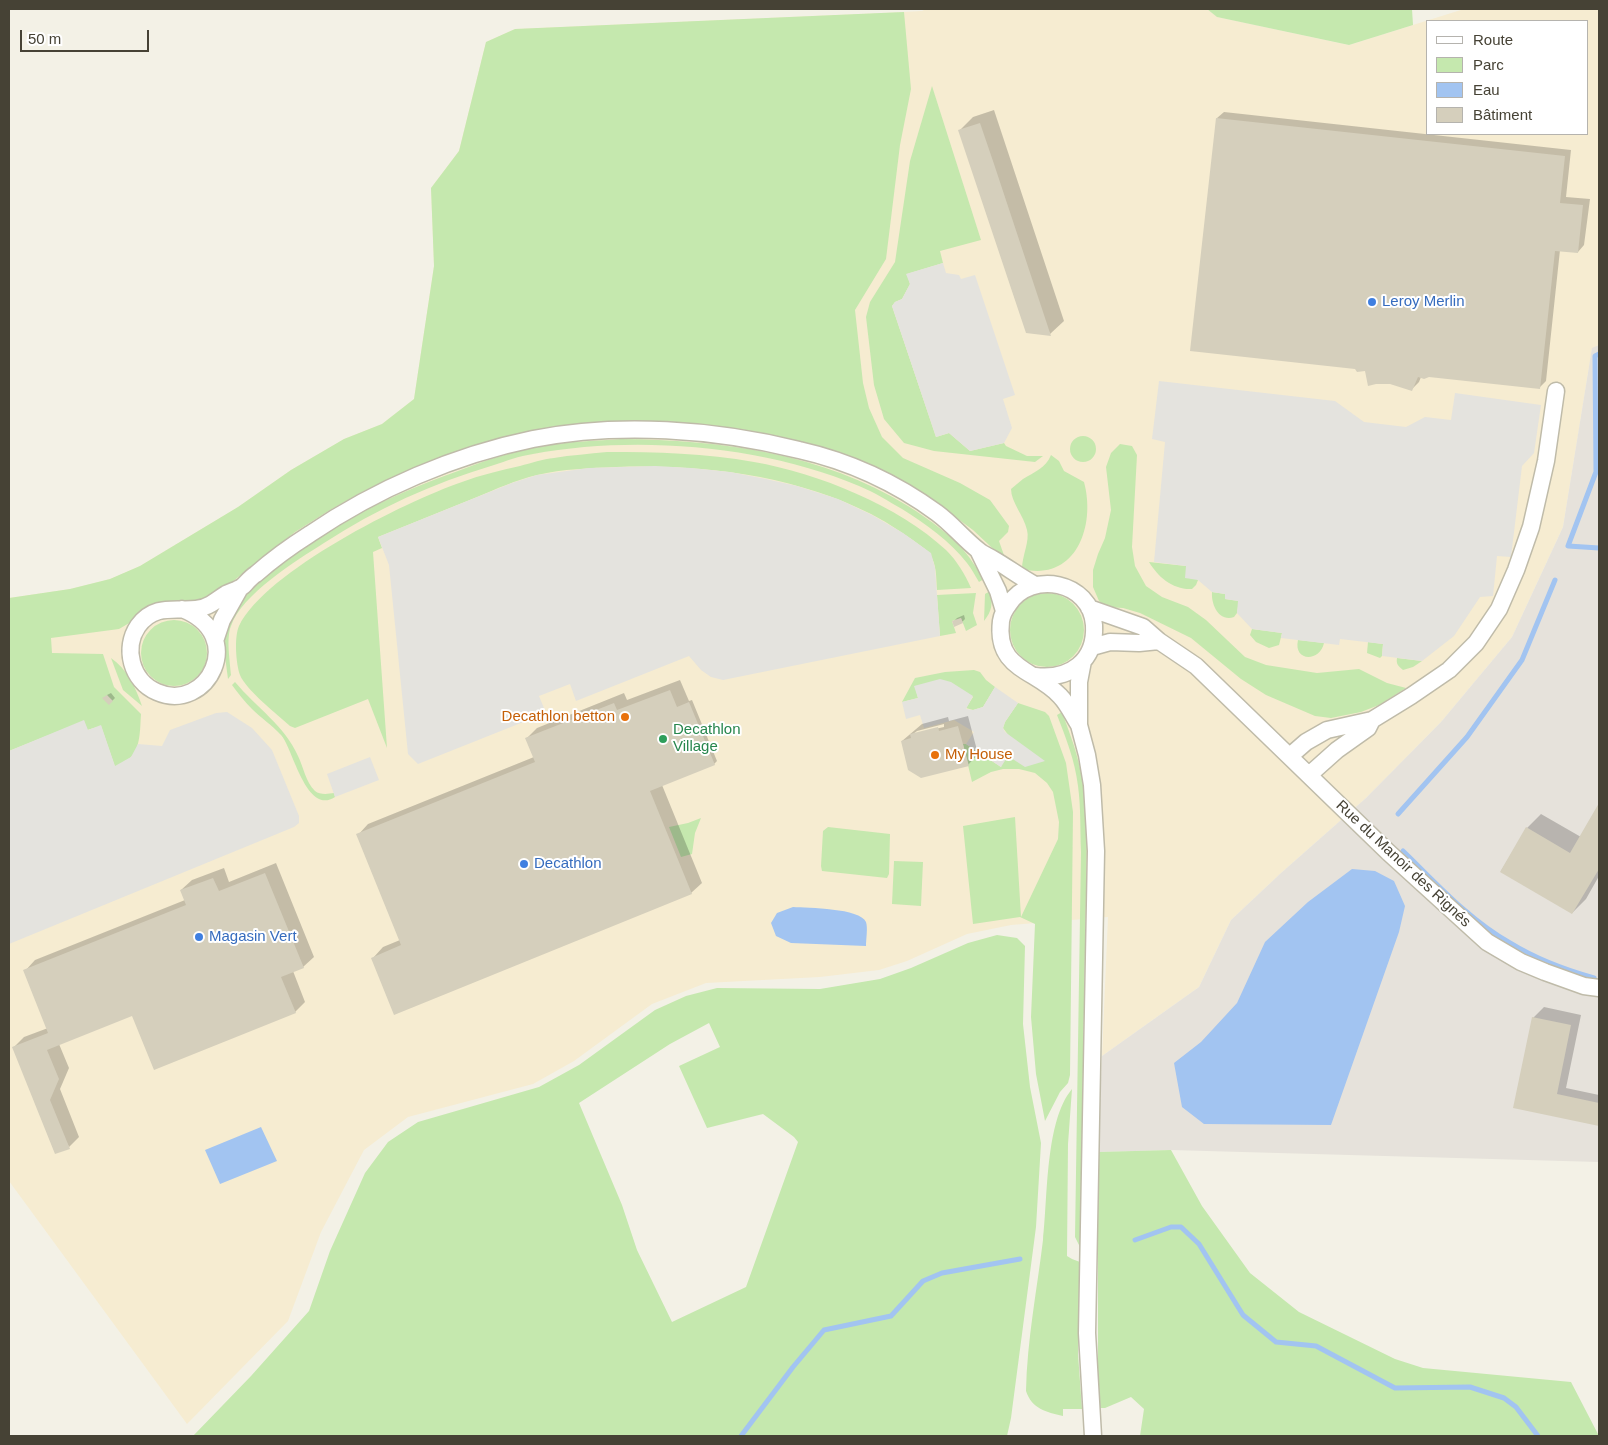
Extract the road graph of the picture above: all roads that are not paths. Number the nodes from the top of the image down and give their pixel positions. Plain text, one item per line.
1 (1556, 391) dead end
2 (979, 552) junction
3 (1034, 585) junction
4 (240, 588) junction
5 (1089, 608) junction
6 (182, 609) junction
7 (1004, 611) junction
8 (216, 638) junction
9 (1159, 641) junction
10 (1088, 654) junction
11 (1035, 676) junction
12 (1372, 720) junction
13 (1079, 725) junction
14 (1290, 756) junction
15 (1309, 775) junction
16 (1599, 988) edge
17 (1093, 1436) edge

1 - 12 street
2 - 3 street
2 - 4 street
2 - 7 street
3 - 5 street
3 - 7 street
4 - 6 street
4 - 8 street
5 - 9 street, Rue du Manoir des Rignés
5 - 10 street
6 - 8 street
6 - 8 street
7 - 11 street
9 - 10 street
9 - 14 street, Rue du Manoir des Rignés
10 - 11 street
10 - 13 street
11 - 13 street
12 - 14 street
12 - 15 street
13 - 17 street
14 - 15 street, Rue du Manoir des Rignés
15 - 16 street, Rue du Manoir des Rignés

